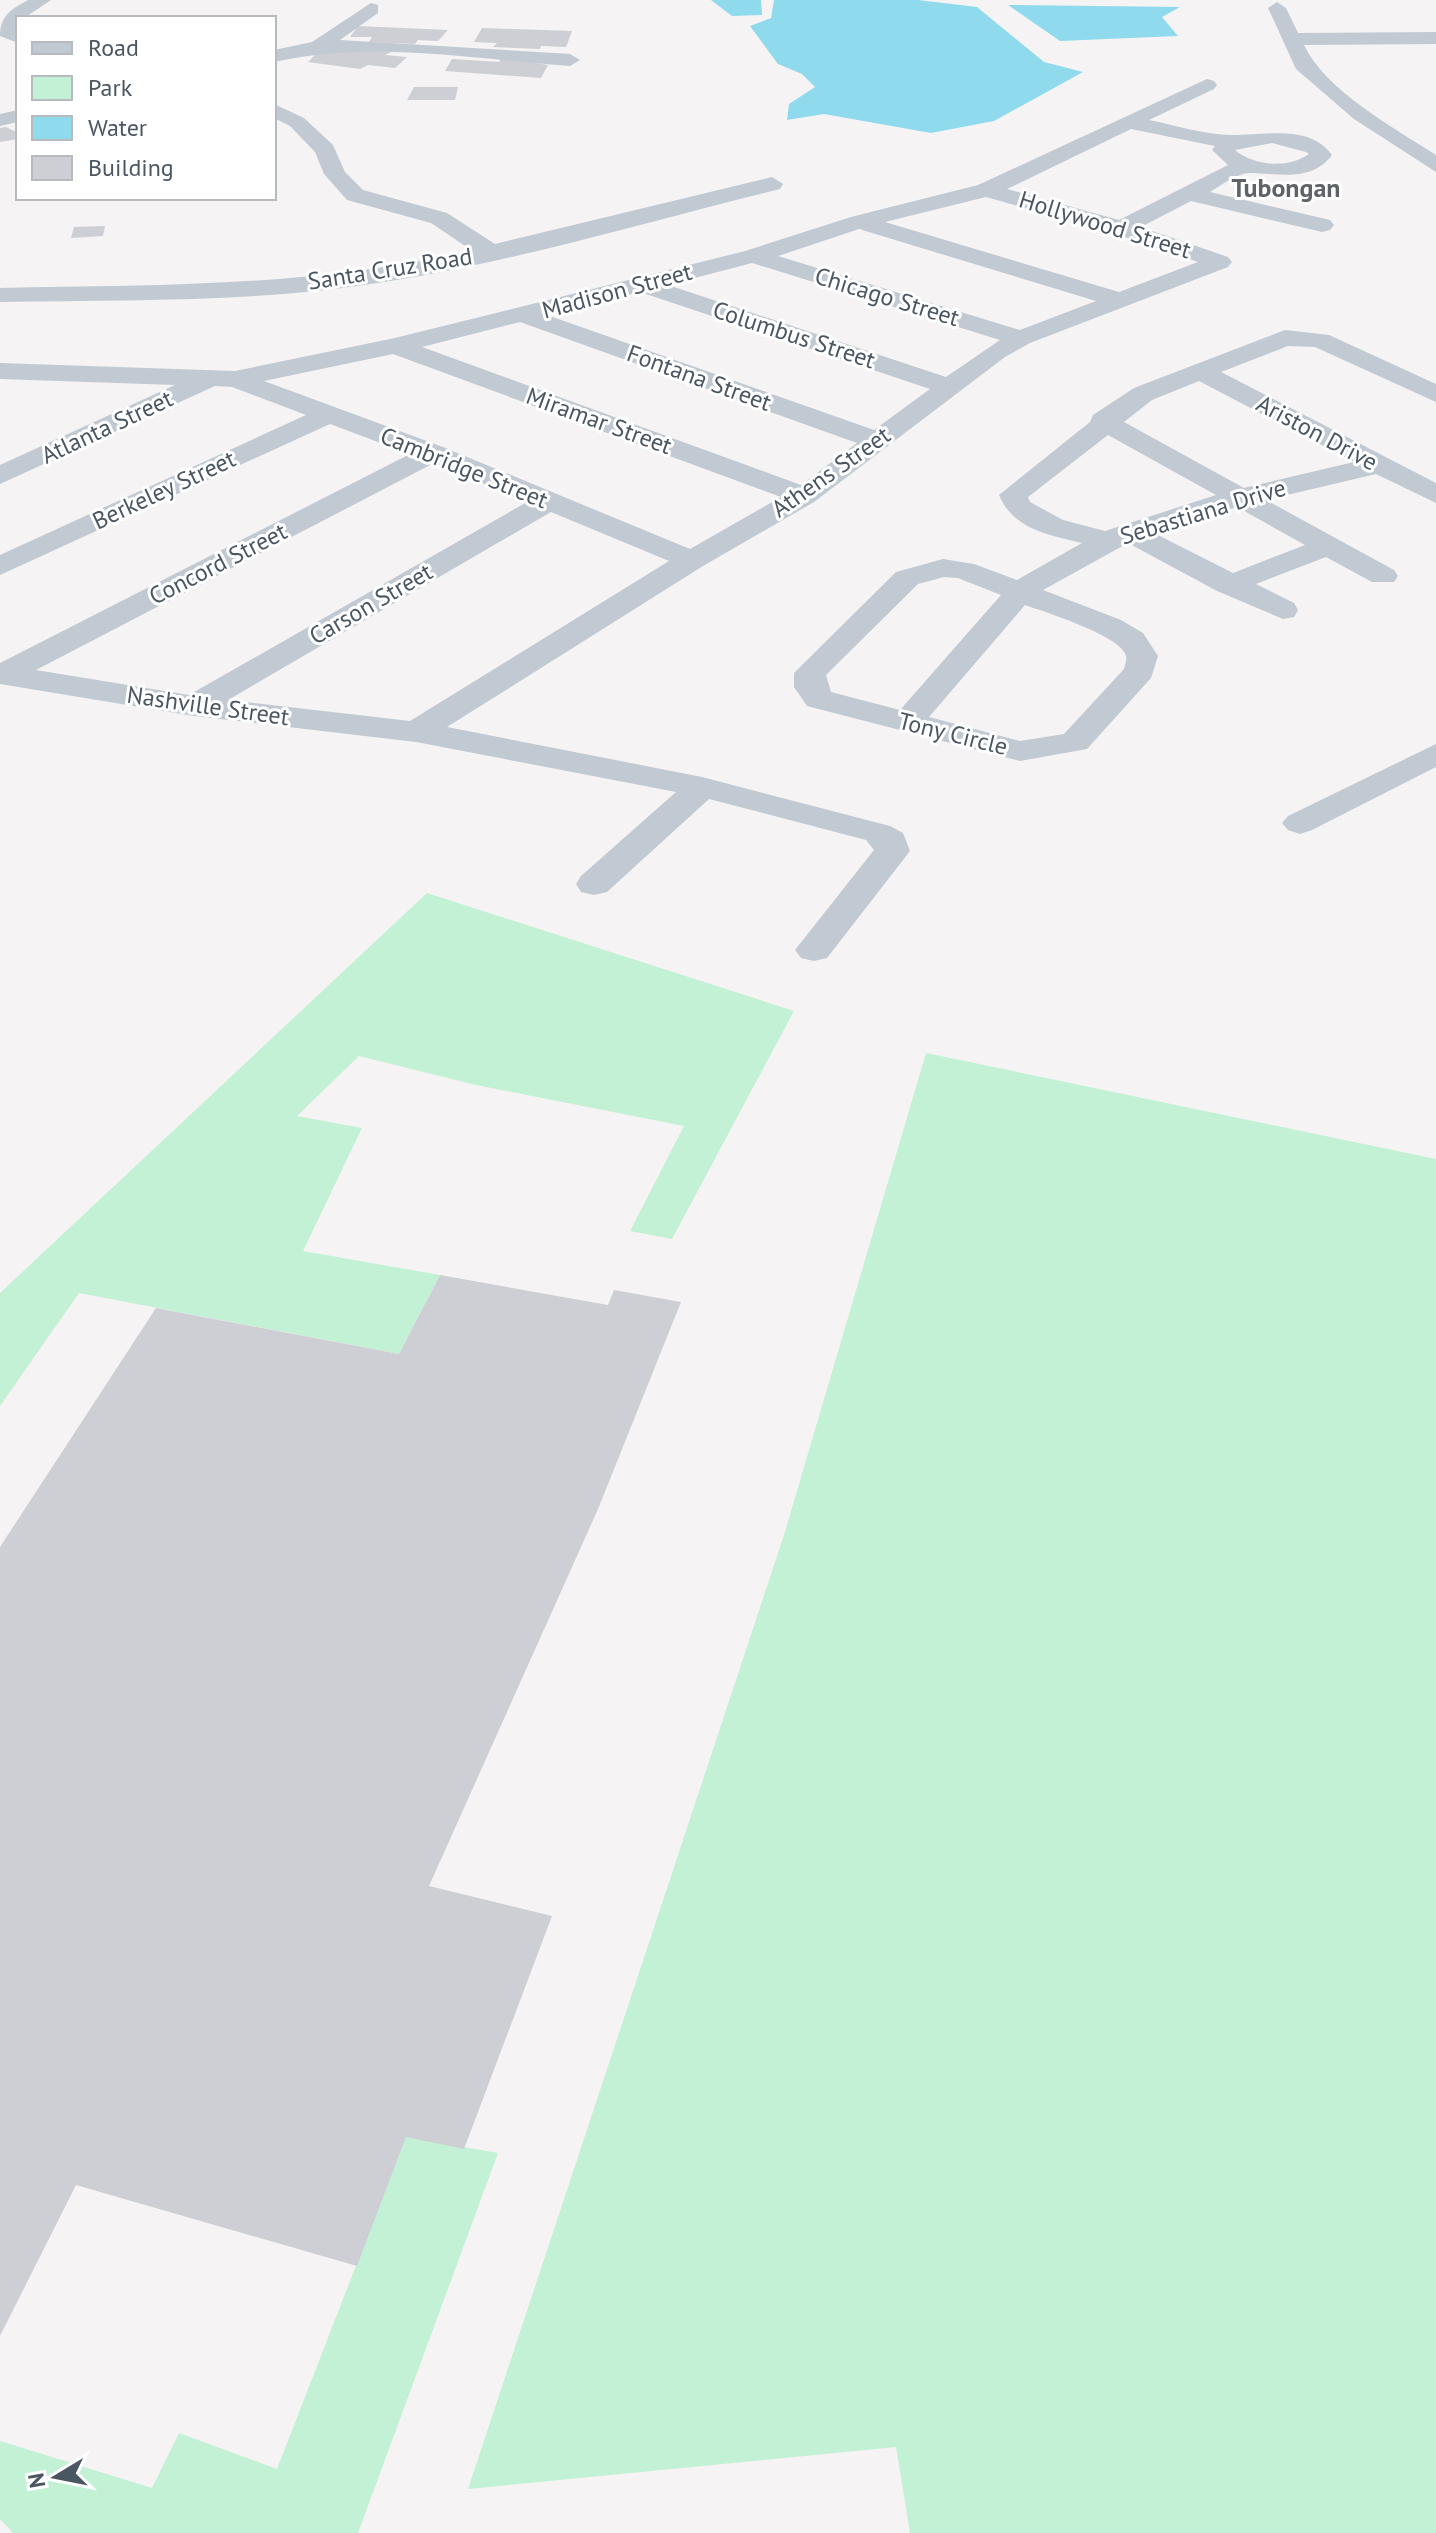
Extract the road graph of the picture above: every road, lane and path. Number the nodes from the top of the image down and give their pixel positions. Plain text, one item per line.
1 (42, 0) edge
2 (1277, 8) dead end
3 (371, 9) dead end
4 (16, 36) edge
5 (1436, 38) edge
6 (1291, 39) junction
7 (319, 46) junction
8 (276, 56) edge
9 (570, 60) dead end
10 (1207, 85) dead end
11 (276, 111) edge
12 (1361, 115) junction
13 (1125, 122) junction
14 (1296, 140) junction
15 (1230, 142) junction
16 (1245, 165) junction
17 (1436, 165) edge
18 (772, 184) dead end
19 (986, 190) junction
20 (1190, 194) junction
21 (859, 222) junction
22 (1322, 225) dead end
23 (1121, 228) junction
24 (490, 252) junction
25 (753, 256) junction
26 (1217, 265) joint
27 (641, 284) junction
28 (0, 295) edge
29 (1122, 301) junction
30 (523, 315) junction
31 (1021, 338) junction
32 (395, 346) junction
33 (0, 371) edge
34 (47, 371) junction
35 (1199, 371) junction
36 (224, 378) junction
37 (947, 386) junction
38 (0, 392) edge
39 (1436, 394) edge
40 (329, 414) junction
41 (1103, 421) junction
42 (875, 440) junction
43 (433, 453) junction
44 (1378, 465) junction
45 (0, 476) edge
46 (1436, 494) edge
47 (804, 496) junction
48 (1237, 498) junction
49 (548, 502) junction
50 (1118, 536) junction
51 (1325, 547) junction
52 (692, 560) junction
53 (0, 566) edge
54 (1383, 576) dead end
55 (1228, 585) junction
56 (1021, 591) junction
57 (1283, 610) dead end
58 (1, 675) edge
59 (194, 706) junction
60 (907, 722) junction
61 (416, 732) junction
62 (1436, 754) edge
63 (702, 787) junction
64 (1300, 823) dead end
65 (594, 884) dead end
66 (814, 950) dead end

1 - 4 street
2 - 6 street
3 - 7 street
5 - 6 street
6 - 12 street
7 - 8 street
7 - 9 street
10 - 13 street, Madison Street
11 - 24 street
12 - 14 street
12 - 17 street
13 - 15 street
13 - 19 street, Madison Street
14 - 15 street
14 - 16 street
15 - 16 street
16 - 20 street
18 - 24 street, Santa Cruz Road
19 - 21 street, Madison Street
19 - 23 street, Hollywood Street
20 - 22 street
20 - 23 street
21 - 25 street, Madison Street
21 - 29 street
23 - 26 street, Hollywood Street
24 - 28 street, Santa Cruz Road
25 - 27 street, Madison Street
25 - 31 street, Chicago Street
26 - 29 street, Athens Street
27 - 30 street, Madison Street
27 - 37 street, Columbus Street
29 - 31 street, Athens Street
30 - 32 street, Madison Street
30 - 42 street, Fontana Street
31 - 37 street, Athens Street
32 - 36 street, Madison Street
32 - 47 street, Miramar Street
33 - 34 street, Madison Street
34 - 36 street, Madison Street
34 - 38 street
35 - 39 street
35 - 41 street
35 - 44 street, Ariston Drive
36 - 40 street, Cambridge Street
36 - 45 street, Atlanta Street
37 - 42 street, Athens Street
40 - 43 street, Cambridge Street
40 - 53 street, Berkeley Street
41 - 48 street
41 - 50 street
42 - 47 street, Athens Street
43 - 49 street, Cambridge Street
43 - 58 street, Concord Street
44 - 46 street, Ariston Drive
44 - 48 street, Sebastiana Drive
47 - 52 street, Athens Street
48 - 50 street, Sebastiana Drive
48 - 51 street
49 - 52 street, Cambridge Street
49 - 59 street, Carson Street
50 - 55 street
50 - 56 street, Sebastiana Drive
51 - 54 street
51 - 55 street
52 - 61 street, Athens Street
55 - 57 street
56 - 60 street, Sebastiana Drive
56 - 60 street, Tony Circle
56 - 60 street, Tony Circle
58 - 59 street, Nashville Street
59 - 61 street, Nashville Street
61 - 63 street, Nashville Street
62 - 64 street
63 - 65 street
63 - 66 street, Nashville Street

